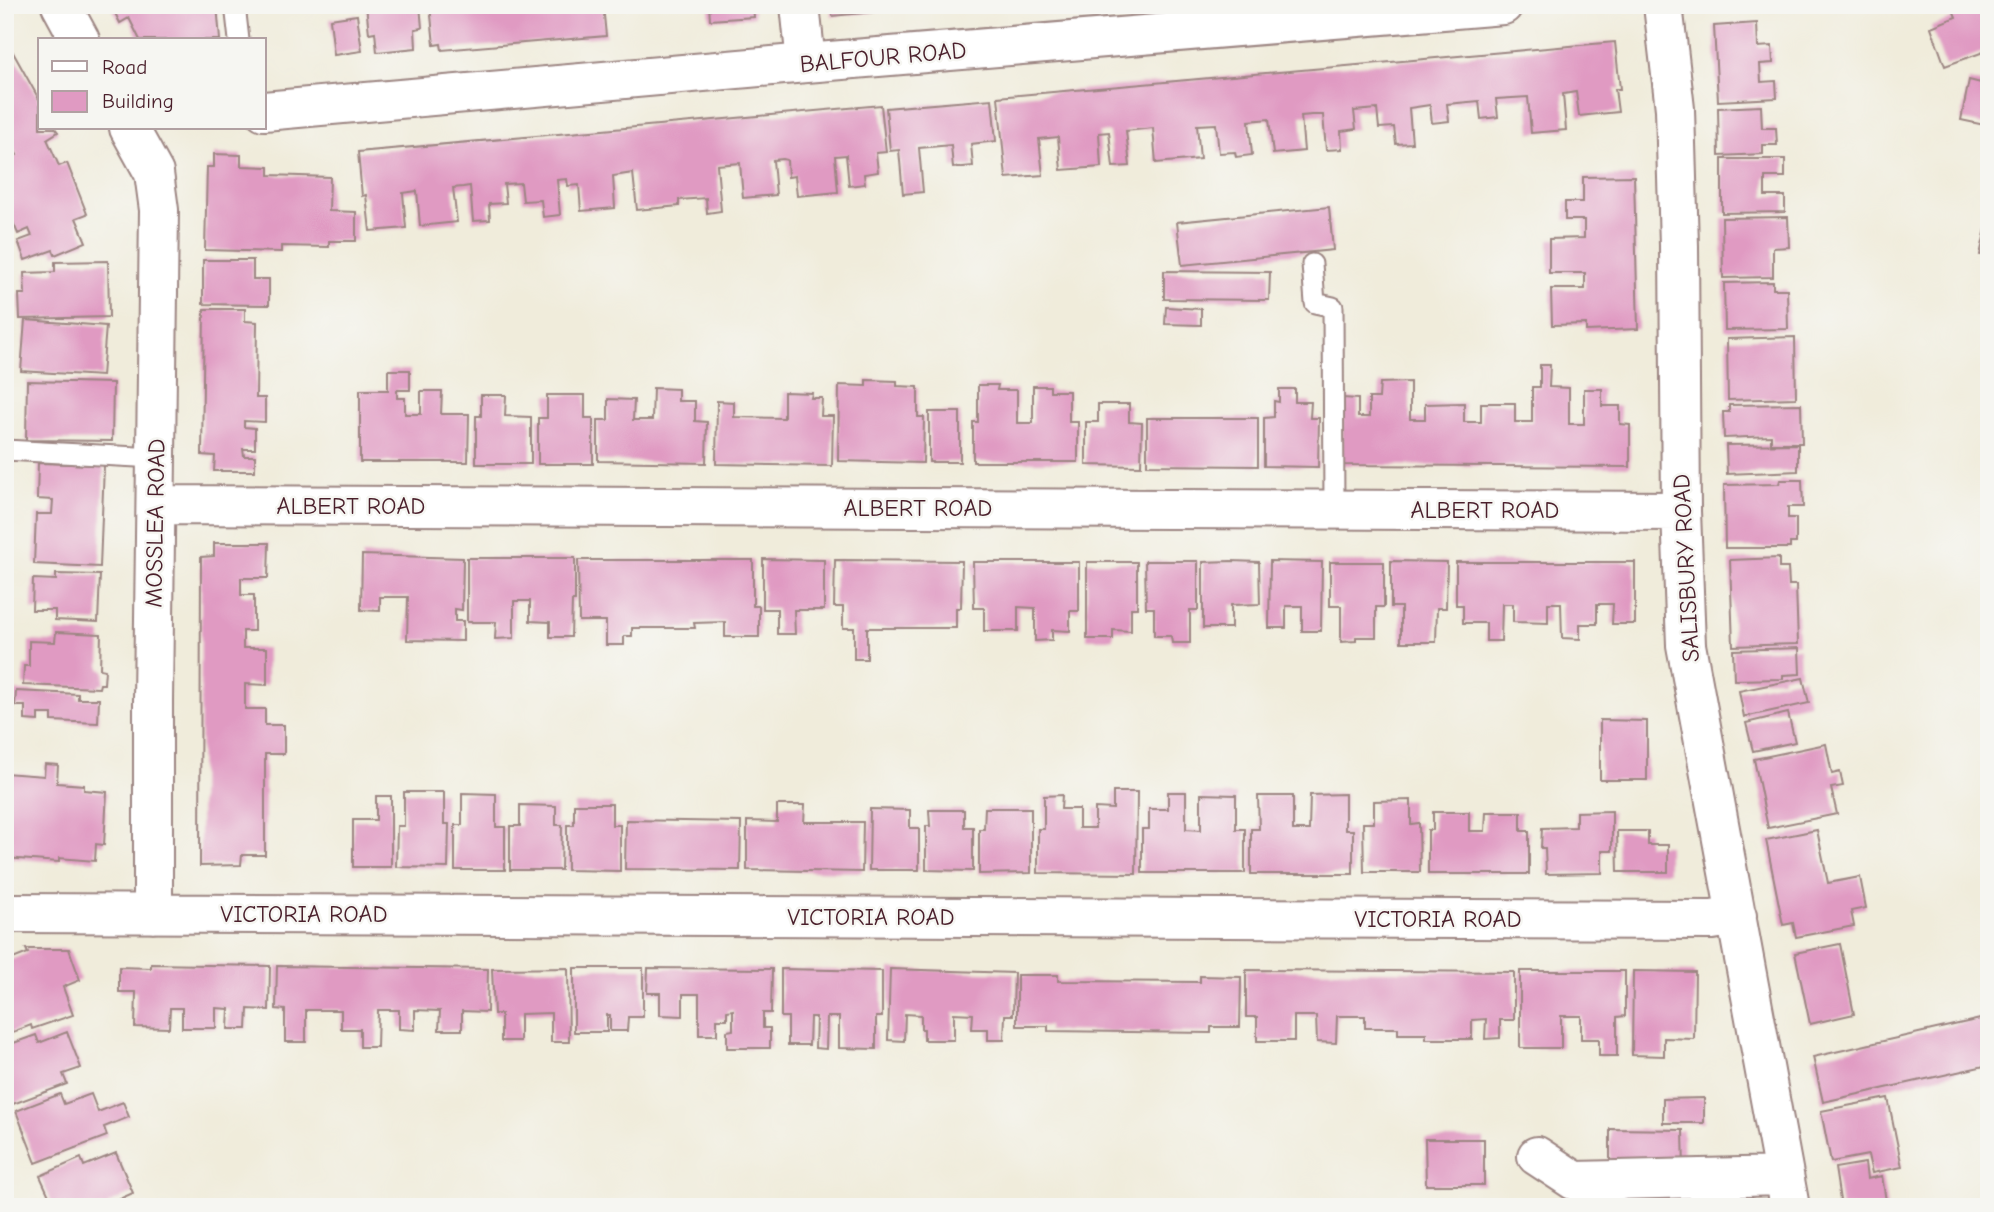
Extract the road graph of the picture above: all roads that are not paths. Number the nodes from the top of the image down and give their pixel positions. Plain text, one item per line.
1 (61, 5) edge
2 (235, 5) edge
3 (800, 5) edge
4 (1503, 5) edge
5 (1663, 5) edge
6 (79, 38) edge
7 (239, 38) edge
8 (806, 63) junction
9 (266, 111) edge
10 (138, 131) edge
11 (1312, 264) dead end
12 (5, 450) edge
13 (156, 458) junction
14 (156, 505) junction
15 (1334, 509) junction
16 (1681, 511) junction
17 (5, 913) edge
18 (153, 914) junction
19 (1737, 916) junction
20 (1536, 1156) dead end
21 (1787, 1191) edge

1 - 6 street
2 - 7 lane
3 - 8 street
4 - 8 street, BALFOUR ROAD
5 - 16 street, SALISBURY ROAD
8 - 9 street, BALFOUR ROAD
10 - 13 street, MOSSLEA ROAD
11 - 15 lane
12 - 13 lane
13 - 14 street, MOSSLEA ROAD
14 - 15 street, ALBERT ROAD
14 - 18 street, MOSSLEA ROAD
15 - 16 street, ALBERT ROAD
16 - 19 street, SALISBURY ROAD
17 - 18 street, VICTORIA ROAD
18 - 19 street, VICTORIA ROAD
19 - 21 street, SALISBURY ROAD
20 - 21 street

